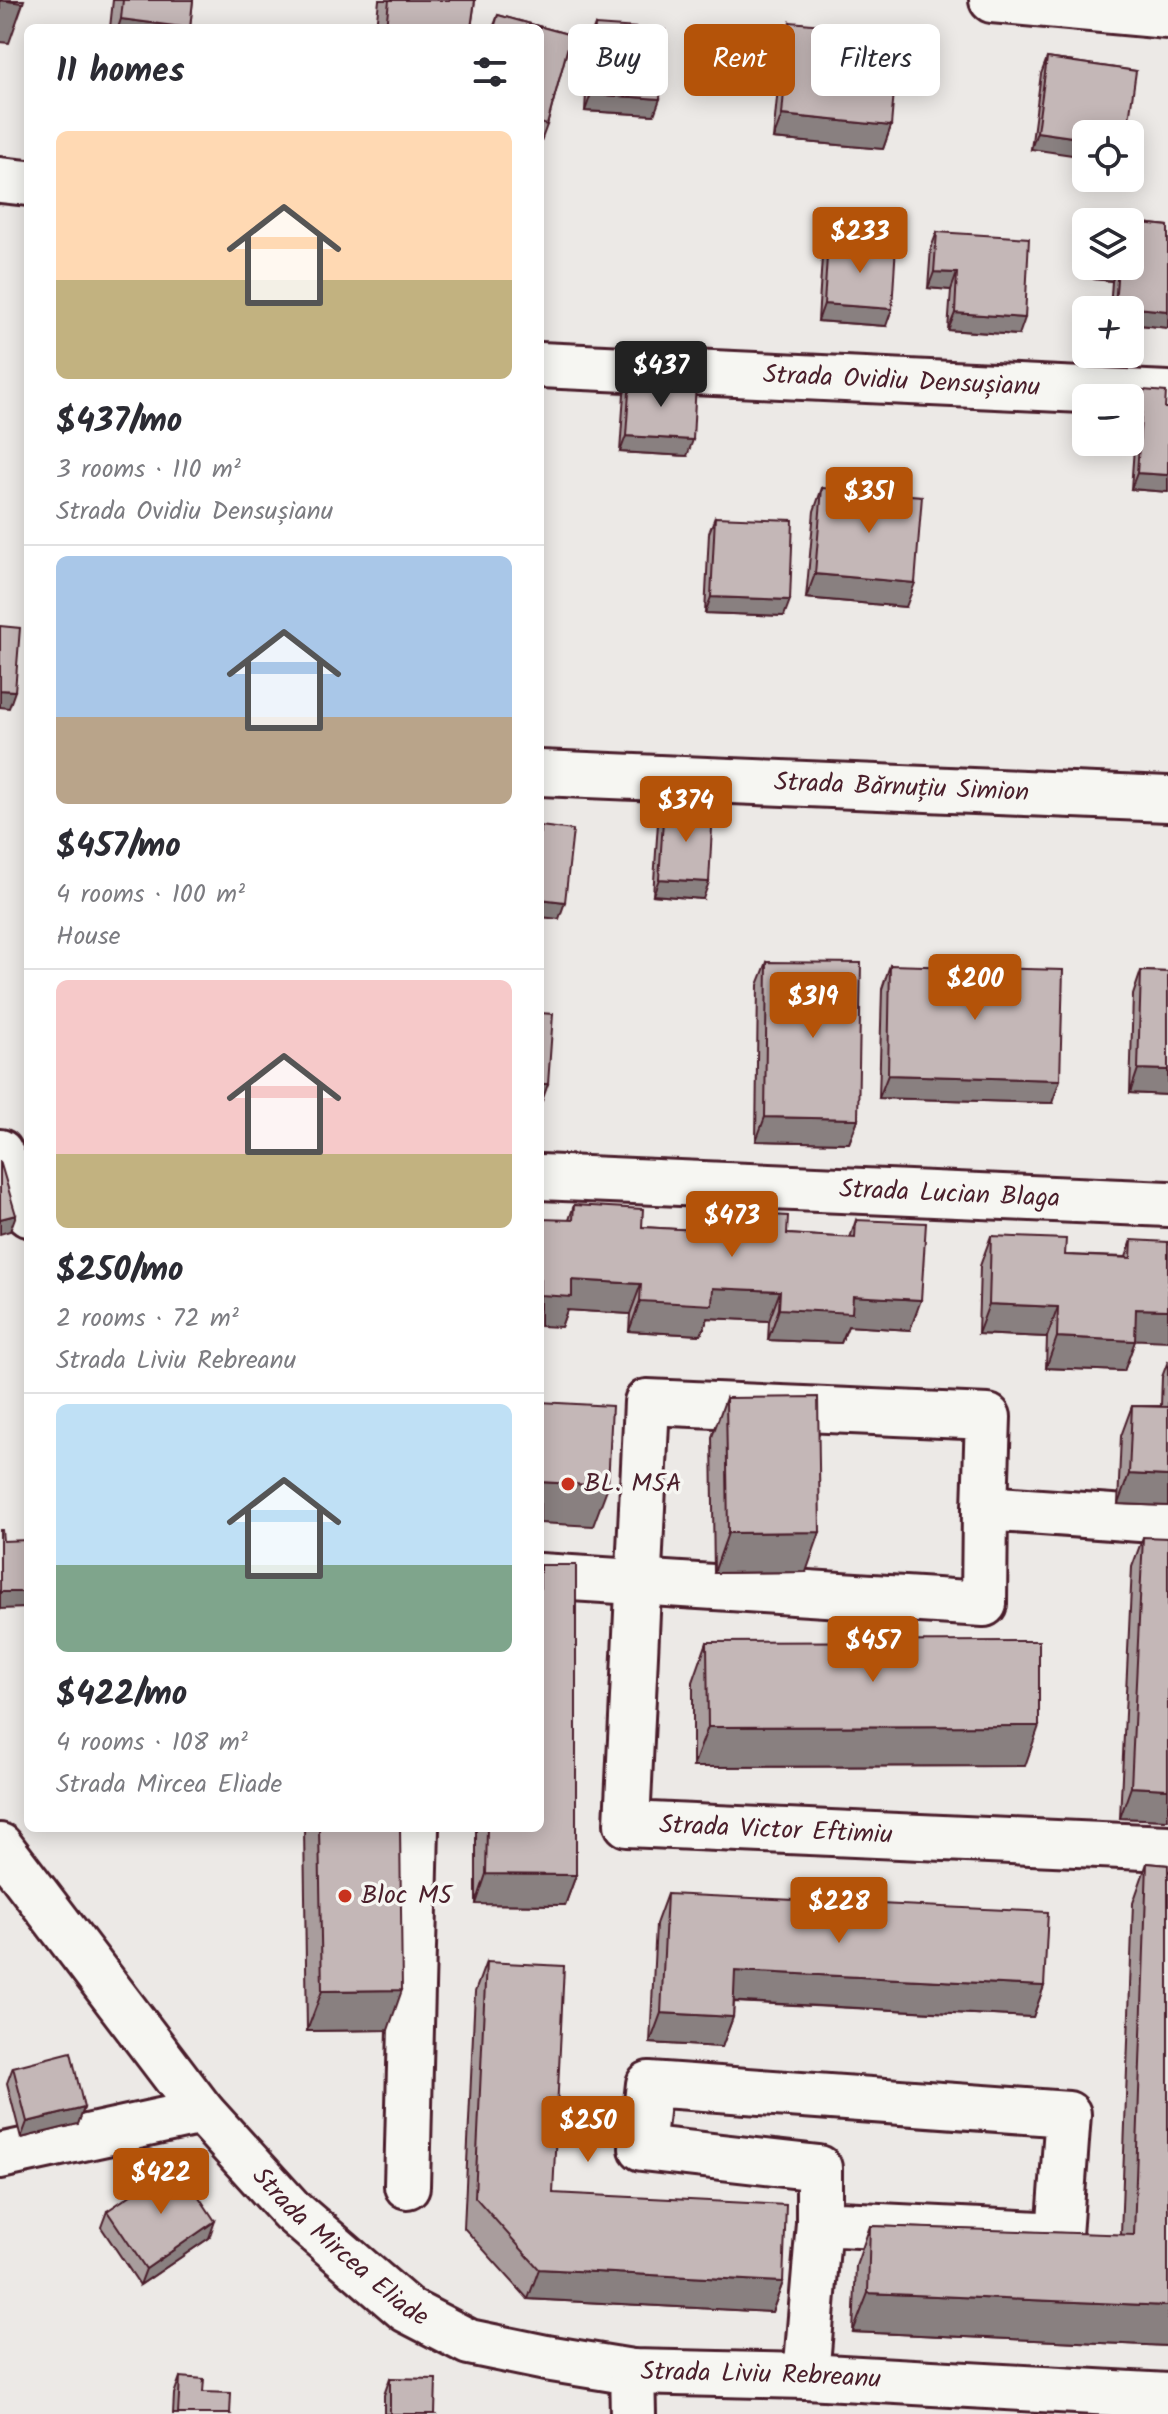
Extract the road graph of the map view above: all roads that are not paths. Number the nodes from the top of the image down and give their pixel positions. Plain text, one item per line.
1 (992, 0) edge
2 (1168, 16) edge
3 (0, 180) edge
4 (24, 183) edge
5 (544, 365) edge
6 (1168, 394) edge
7 (544, 773) edge
8 (1168, 799) edge
9 (0, 1152) edge
10 (544, 1177) edge
11 (1168, 1204) edge
12 (24, 1205) edge
13 (985, 1508) junction
14 (1168, 1521) edge
15 (544, 1576) edge
16 (640, 1581) junction
17 (416, 1832) edge
18 (0, 1846) edge
19 (1168, 1848) edge
20 (202, 2112) junction
21 (0, 2156) edge
22 (407, 2186) dead end
23 (819, 2223) junction
24 (546, 2358) joint
25 (806, 2376) junction
26 (632, 2393) edge
27 (1168, 2396) edge

1 - 2 street
3 - 4 street
5 - 6 street, Strada Ovidiu Densușianu
7 - 8 street, Strada Bărnuțiu Simion
9 - 12 street
10 - 11 street, Strada Lucian Blaga
13 - 14 street
13 - 16 street
13 - 16 street
15 - 16 street
16 - 19 street, Strada Victor Eftimiu
17 - 22 street
18 - 20 street, Strada Mircea Eliade
20 - 21 street
20 - 24 street, Strada Mircea Eliade
23 - 23 street
23 - 25 street
24 - 26 street, Strada Liviu Rebreanu
25 - 26 street, Strada Liviu Rebreanu
25 - 27 street, Strada Liviu Rebreanu

